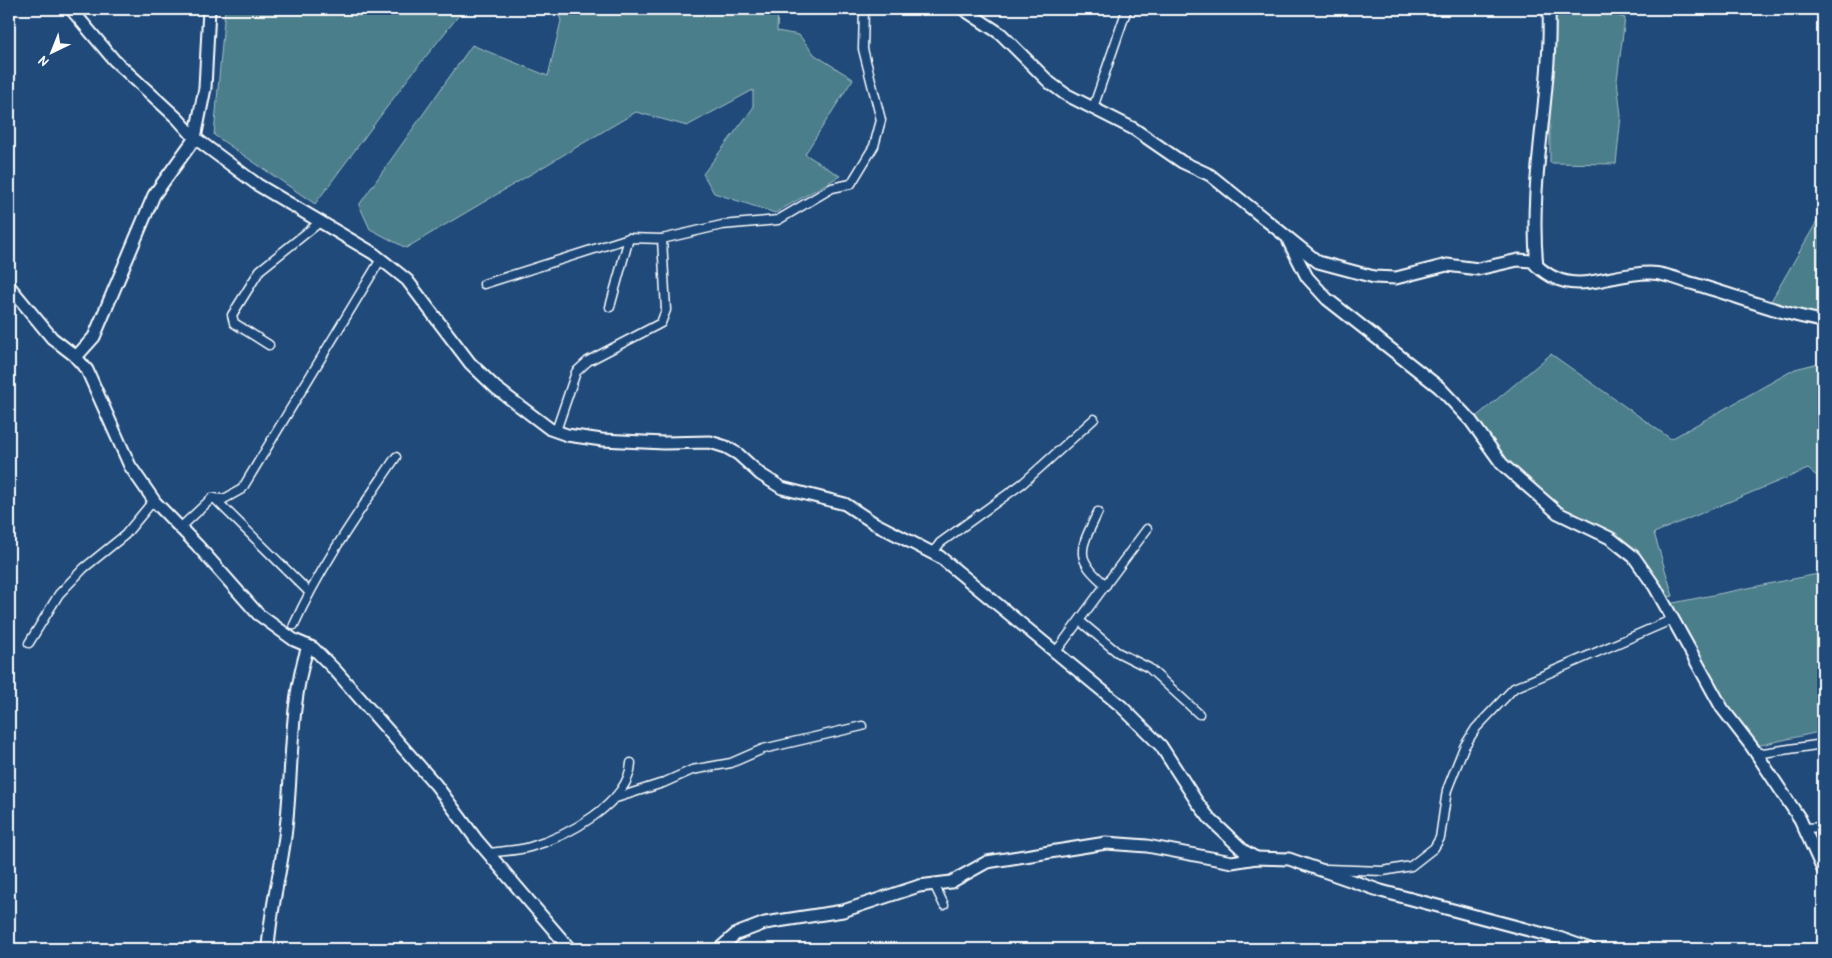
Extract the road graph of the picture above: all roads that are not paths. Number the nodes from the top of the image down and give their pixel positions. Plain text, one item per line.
1 (71, 9) edge
2 (208, 9) edge
3 (864, 9) edge
4 (964, 9) edge
5 (1127, 9) edge
6 (1549, 9) edge
7 (1093, 108) junction
8 (195, 138) junction
9 (320, 222) junction
10 (1286, 237) junction
11 (630, 238) junction
12 (662, 239) junction
13 (381, 259) junction
14 (1536, 266) junction
15 (484, 284) dead end
16 (9, 286) edge
17 (610, 307) dead end
18 (1823, 321) edge
19 (269, 345) dead end
20 (76, 357) junction
21 (1094, 419) dead end
22 (556, 431) junction
23 (396, 457) dead end
24 (214, 498) junction
25 (154, 500) junction
26 (1098, 512) dead end
27 (179, 529) junction
28 (1147, 529) dead end
29 (933, 553) junction
30 (1106, 585) junction
31 (309, 592) junction
32 (1671, 620) junction
33 (1081, 622) junction
34 (294, 625) dead end
35 (29, 643) dead end
36 (308, 646) junction
37 (1055, 653) junction
38 (1199, 714) dead end
39 (862, 726) dead end
40 (1823, 744) edge
41 (1756, 754) junction
42 (631, 763) dead end
43 (616, 798) junction
44 (1823, 827) edge
45 (1805, 828) junction
46 (488, 853) junction
47 (1256, 858) junction
48 (1322, 869) junction
49 (1823, 870) edge
50 (934, 884) junction
51 (944, 904) dead end
52 (268, 949) edge
53 (570, 949) edge
54 (719, 949) edge
55 (1590, 949) edge

1 - 8 street
2 - 8 street
3 - 12 street
4 - 7 street
5 - 7 street
6 - 14 street
7 - 10 street
8 - 9 street
8 - 20 street
9 - 13 street
9 - 19 street
10 - 14 street
10 - 32 street
11 - 12 street
11 - 15 street
11 - 17 street
12 - 22 street
13 - 22 street
13 - 24 street
14 - 18 street
16 - 20 street
20 - 25 street
21 - 29 street
22 - 29 street
23 - 31 street
24 - 27 street
24 - 31 street
25 - 27 street
25 - 35 street
26 - 30 street
27 - 36 street
28 - 30 street
29 - 37 street
30 - 33 street
31 - 34 street
32 - 41 street
32 - 48 street
33 - 37 street
33 - 38 street
36 - 46 street
36 - 52 street
37 - 47 street
39 - 43 street
40 - 41 street
41 - 45 street
42 - 43 street
43 - 46 street
44 - 45 street
45 - 49 street
46 - 53 street
47 - 48 street
47 - 50 street
48 - 55 street
50 - 51 street
50 - 54 street

